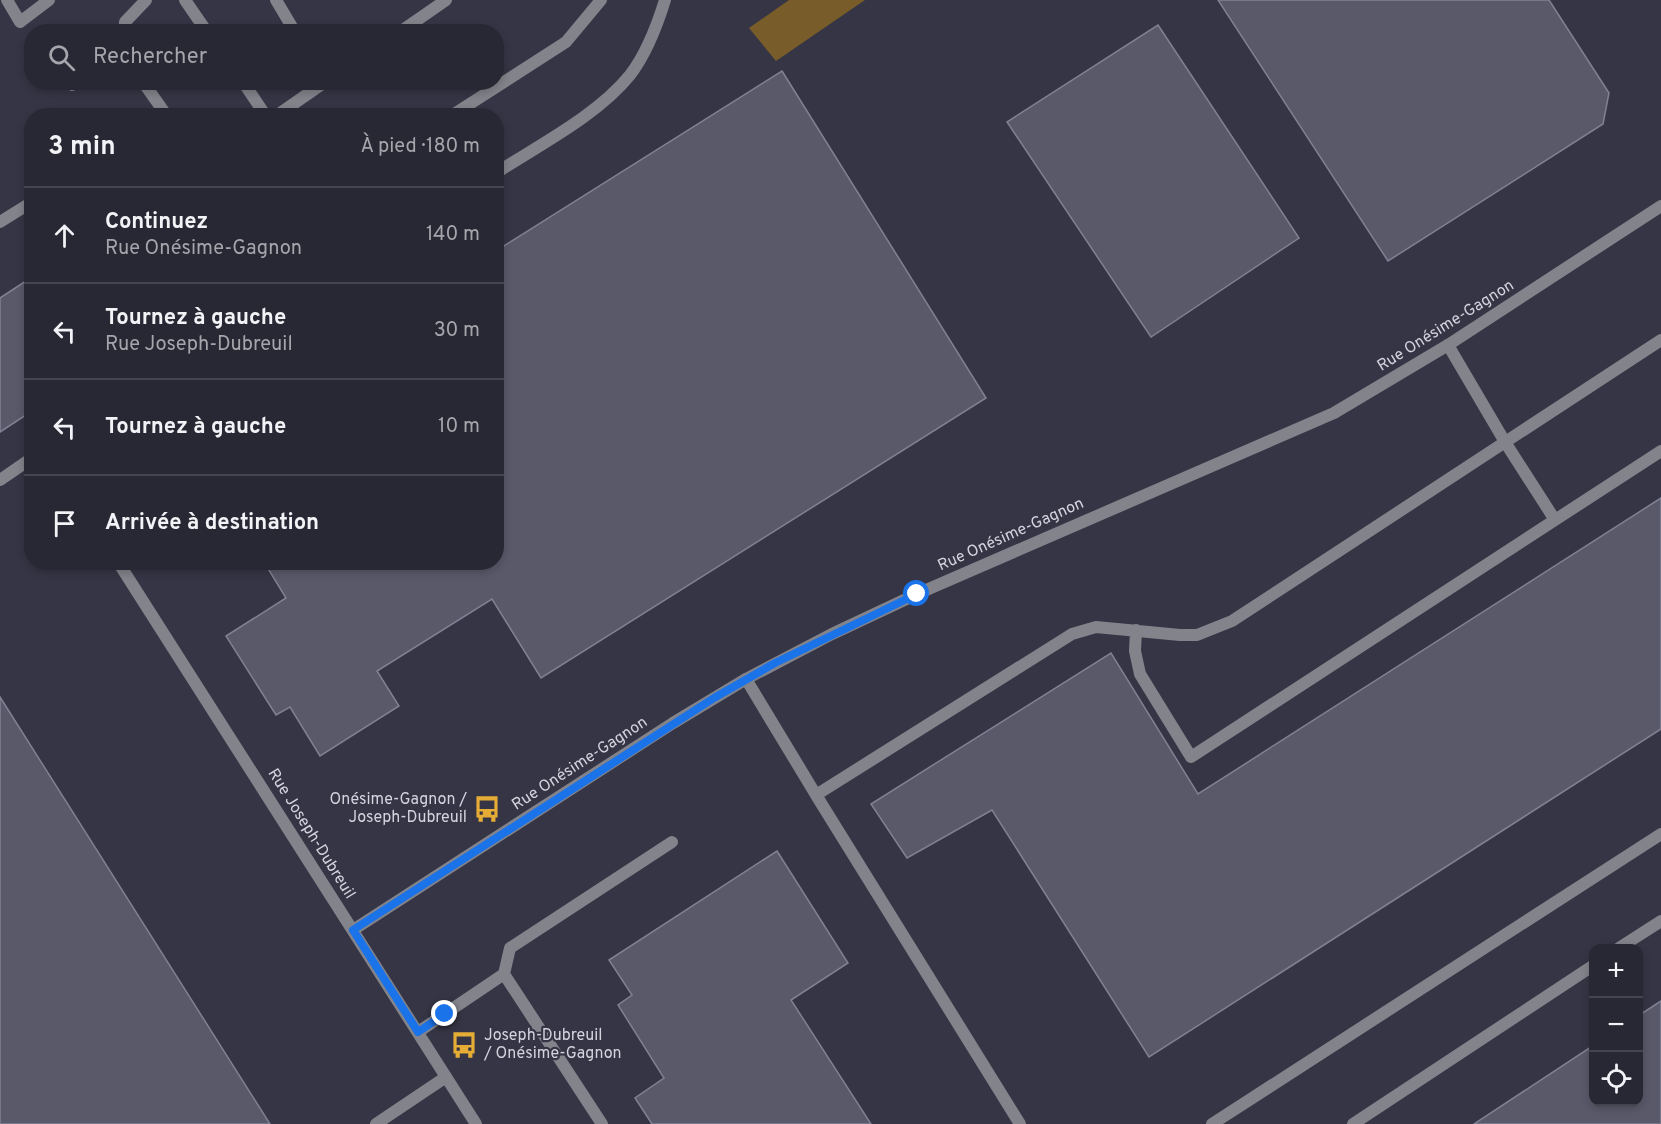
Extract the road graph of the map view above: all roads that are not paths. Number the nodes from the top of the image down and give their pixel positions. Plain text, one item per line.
1 (7, 0) edge
2 (49, 0) edge
3 (146, 0) edge
4 (185, 0) edge
5 (276, 0) edge
6 (446, 0) edge
7 (601, 0) edge
8 (665, 0) edge
9 (125, 24) edge
10 (202, 24) edge
11 (290, 24) edge
12 (412, 24) edge
13 (504, 82) edge
14 (148, 90) edge
15 (248, 90) edge
16 (313, 90) edge
17 (491, 90) edge
18 (161, 108) edge
19 (261, 108) edge
20 (288, 108) edge
21 (463, 108) edge
22 (504, 168) edge
23 (24, 206) edge
24 (1661, 206) edge
25 (2, 217) edge
26 (1661, 340) edge
27 (1448, 345) junction
28 (1505, 442) junction
29 (1661, 451) edge
30 (24, 464) edge
31 (0, 480) edge
32 (1556, 520) junction
33 (123, 570) edge
34 (1136, 630) junction
35 (746, 679) junction
36 (816, 795) junction
37 (1661, 834) edge
38 (672, 842) dead end
39 (1661, 921) edge
40 (353, 930) junction
41 (1625, 944) edge
42 (1589, 968) edge
43 (504, 974) junction
44 (418, 1032) junction
45 (446, 1077) junction
46 (376, 1124) edge
47 (476, 1124) edge
48 (602, 1124) edge
49 (1020, 1124) edge
50 (1212, 1124) edge
51 (1353, 1124) edge

1 - 2 street
3 - 9 street
4 - 10 street
5 - 11 street
6 - 12 street
7 - 13 street
8 - 22 street
14 - 18 street
15 - 19 street
16 - 20 street
17 - 21 street
23 - 25 street
24 - 27 street, Rue Onésime-Gagnon
26 - 28 street
27 - 28 street
27 - 35 street, Rue Onésime-Gagnon
28 - 32 street
28 - 34 street
29 - 32 street
30 - 31 street
32 - 34 street
33 - 40 street, Rue Joseph-Dubreuil
34 - 36 street
35 - 36 street
35 - 40 street, Rue Onésime-Gagnon
36 - 49 street
37 - 50 street
38 - 43 street
39 - 41 street
40 - 44 street, Rue Joseph-Dubreuil
42 - 51 street
43 - 44 street
43 - 48 street
44 - 45 street, Rue Joseph-Dubreuil
45 - 46 street
45 - 47 street, Rue Joseph-Dubreuil

